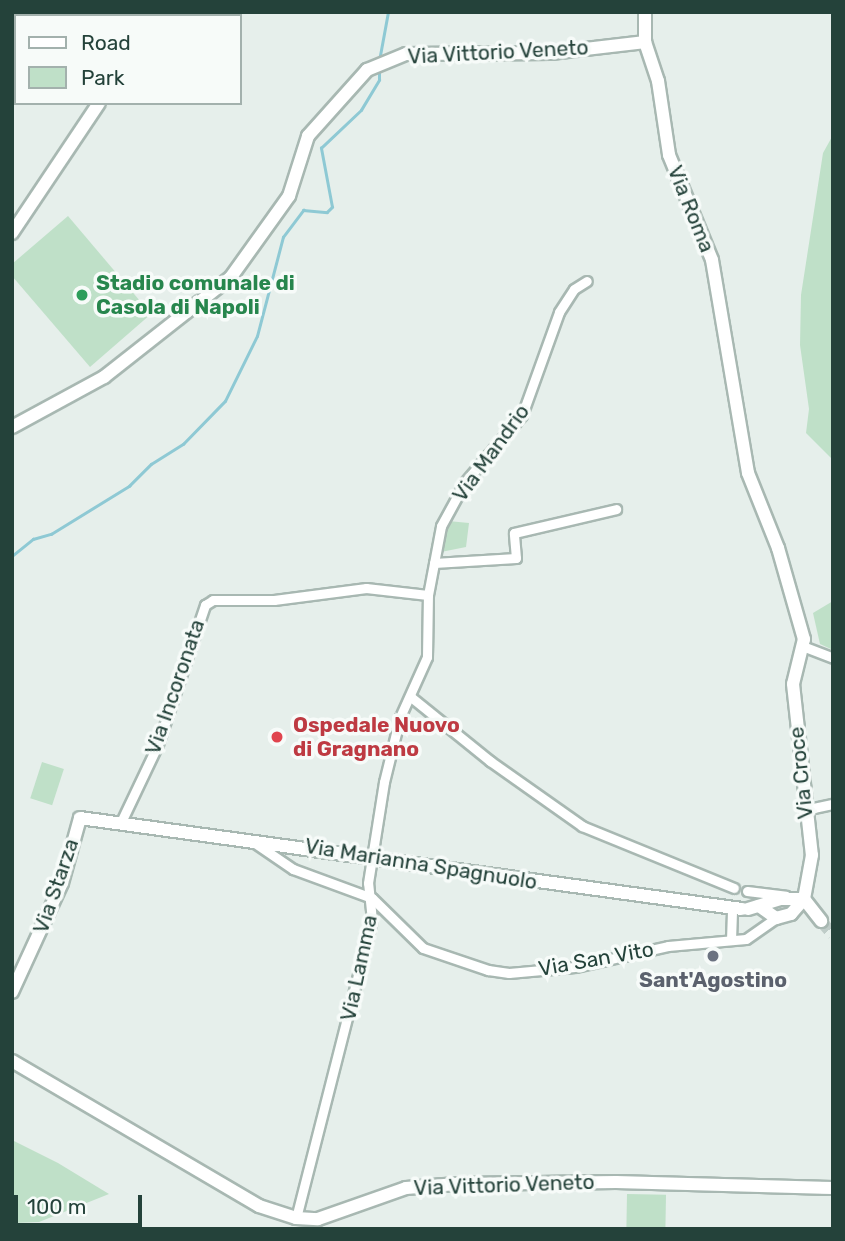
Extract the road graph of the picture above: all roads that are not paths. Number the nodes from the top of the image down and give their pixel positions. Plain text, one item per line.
1 (645, 12) edge
2 (645, 42) junction
3 (98, 105) edge
4 (12, 233) edge
5 (587, 281) dead end
6 (12, 428) edge
7 (616, 509) dead end
8 (434, 564) junction
9 (428, 595) junction
10 (805, 648) junction
11 (833, 658) edge
12 (411, 697) junction
13 (833, 804) edge
14 (804, 810) junction
15 (80, 818) joint
16 (121, 822) junction
17 (249, 838) junction
18 (372, 856) junction
19 (734, 888) dead end
20 (747, 891) dead end
21 (372, 898) junction
22 (790, 898) junction
23 (804, 899) junction
24 (745, 909) junction
25 (776, 918) junction
26 (821, 921) tunnel mouth
27 (731, 940) junction
28 (12, 992) edge
29 (12, 1061) edge
30 (833, 1188) edge
31 (296, 1218) junction

1 - 2 street, Via Roma
2 - 6 street, Via Vittorio Veneto
2 - 10 street, Via Roma
3 - 4 street
5 - 8 street, Via Mandrio
7 - 8 street
8 - 9 street, Via Mandrio
9 - 12 street, Via Lamma
9 - 16 street, Via Incoronata
10 - 11 street
10 - 14 street, Via Croce
12 - 18 street, Via Lamma
12 - 19 street
13 - 14 street
14 - 23 street, Via Croce
15 - 16 street, Via Marianna Spagnuolo
15 - 28 street, Via Starza
16 - 17 street, Via Marianna Spagnuolo
17 - 18 street, Via Marianna Spagnuolo
17 - 21 street, Via San Vito
18 - 21 street, Via Lamma
18 - 24 street, Via Marianna Spagnuolo
20 - 22 street
21 - 27 street, Via San Vito
21 - 31 street, Via Lamma
22 - 23 street
22 - 24 street
23 - 25 street
23 - 26 street
24 - 25 street
24 - 27 street
25 - 27 street, Via San Vito
29 - 31 street, Via Vittorio Veneto
30 - 31 street, Via Vittorio Veneto

